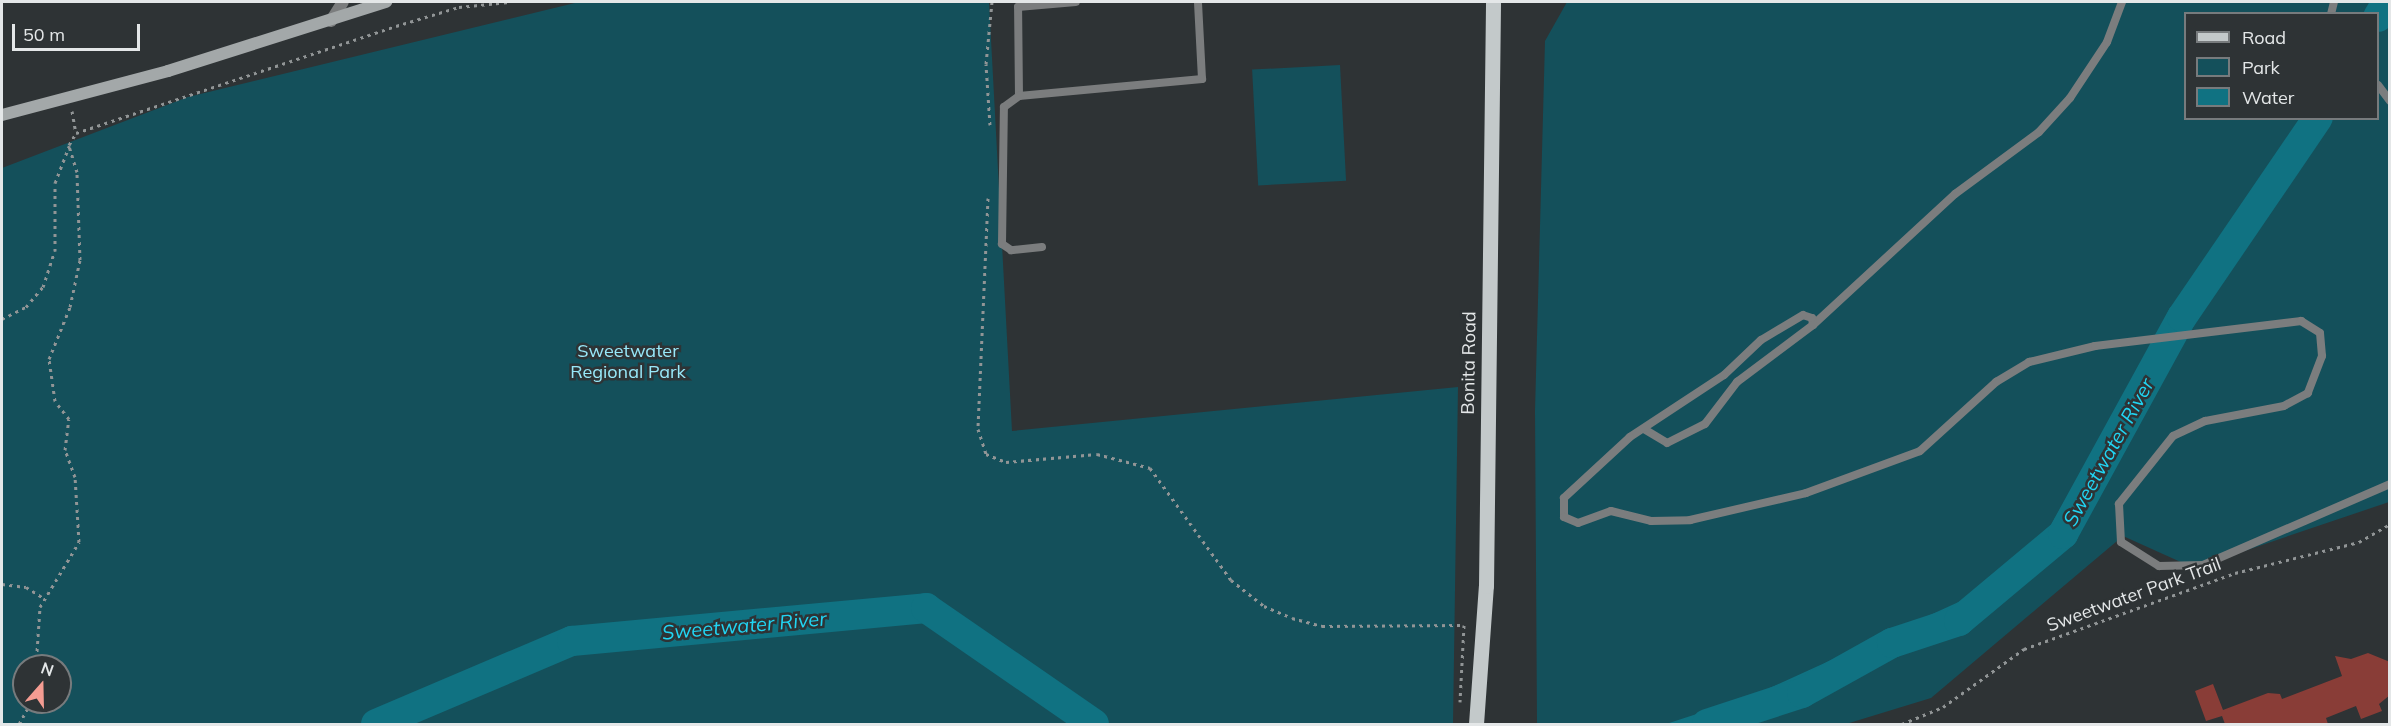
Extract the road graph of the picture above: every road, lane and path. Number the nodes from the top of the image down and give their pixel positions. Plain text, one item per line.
1 (343, 2) edge
2 (386, 2) edge
3 (509, 2) edge
4 (992, 2) edge
5 (1076, 2) edge
6 (1198, 2) edge
7 (1493, 2) edge
8 (2122, 2) edge
9 (331, 21) junction
10 (2379, 86) edge
11 (69, 95) junction
12 (1019, 96) junction
13 (2390, 101) edge
14 (2, 116) edge
15 (76, 133) junction
16 (990, 135) dead end
17 (69, 145) junction
18 (989, 194) dead end
19 (1042, 247) dead end
20 (2, 319) edge
21 (1813, 324) junction
22 (1644, 429) junction
23 (2390, 484) edge
24 (2390, 524) edge
25 (2, 584) edge
26 (45, 599) junction
27 (38, 654) edge
28 (1459, 713) dead end
29 (1476, 724) edge
30 (1902, 724) edge

1 - 9 street
2 - 9 main road
3 - 15 path
4 - 16 path
5 - 12 lane
6 - 12 lane
7 - 29 main road, Bonita Road
8 - 21 lane
9 - 11 main road
10 - 13 lane
11 - 14 main road
11 - 15 path
12 - 19 lane
15 - 17 path
17 - 20 path
17 - 26 path
18 - 28 path
21 - 22 lane
21 - 22 lane
22 - 23 lane
24 - 30 path, Sweetwater Park Trail
25 - 26 path
26 - 27 path

